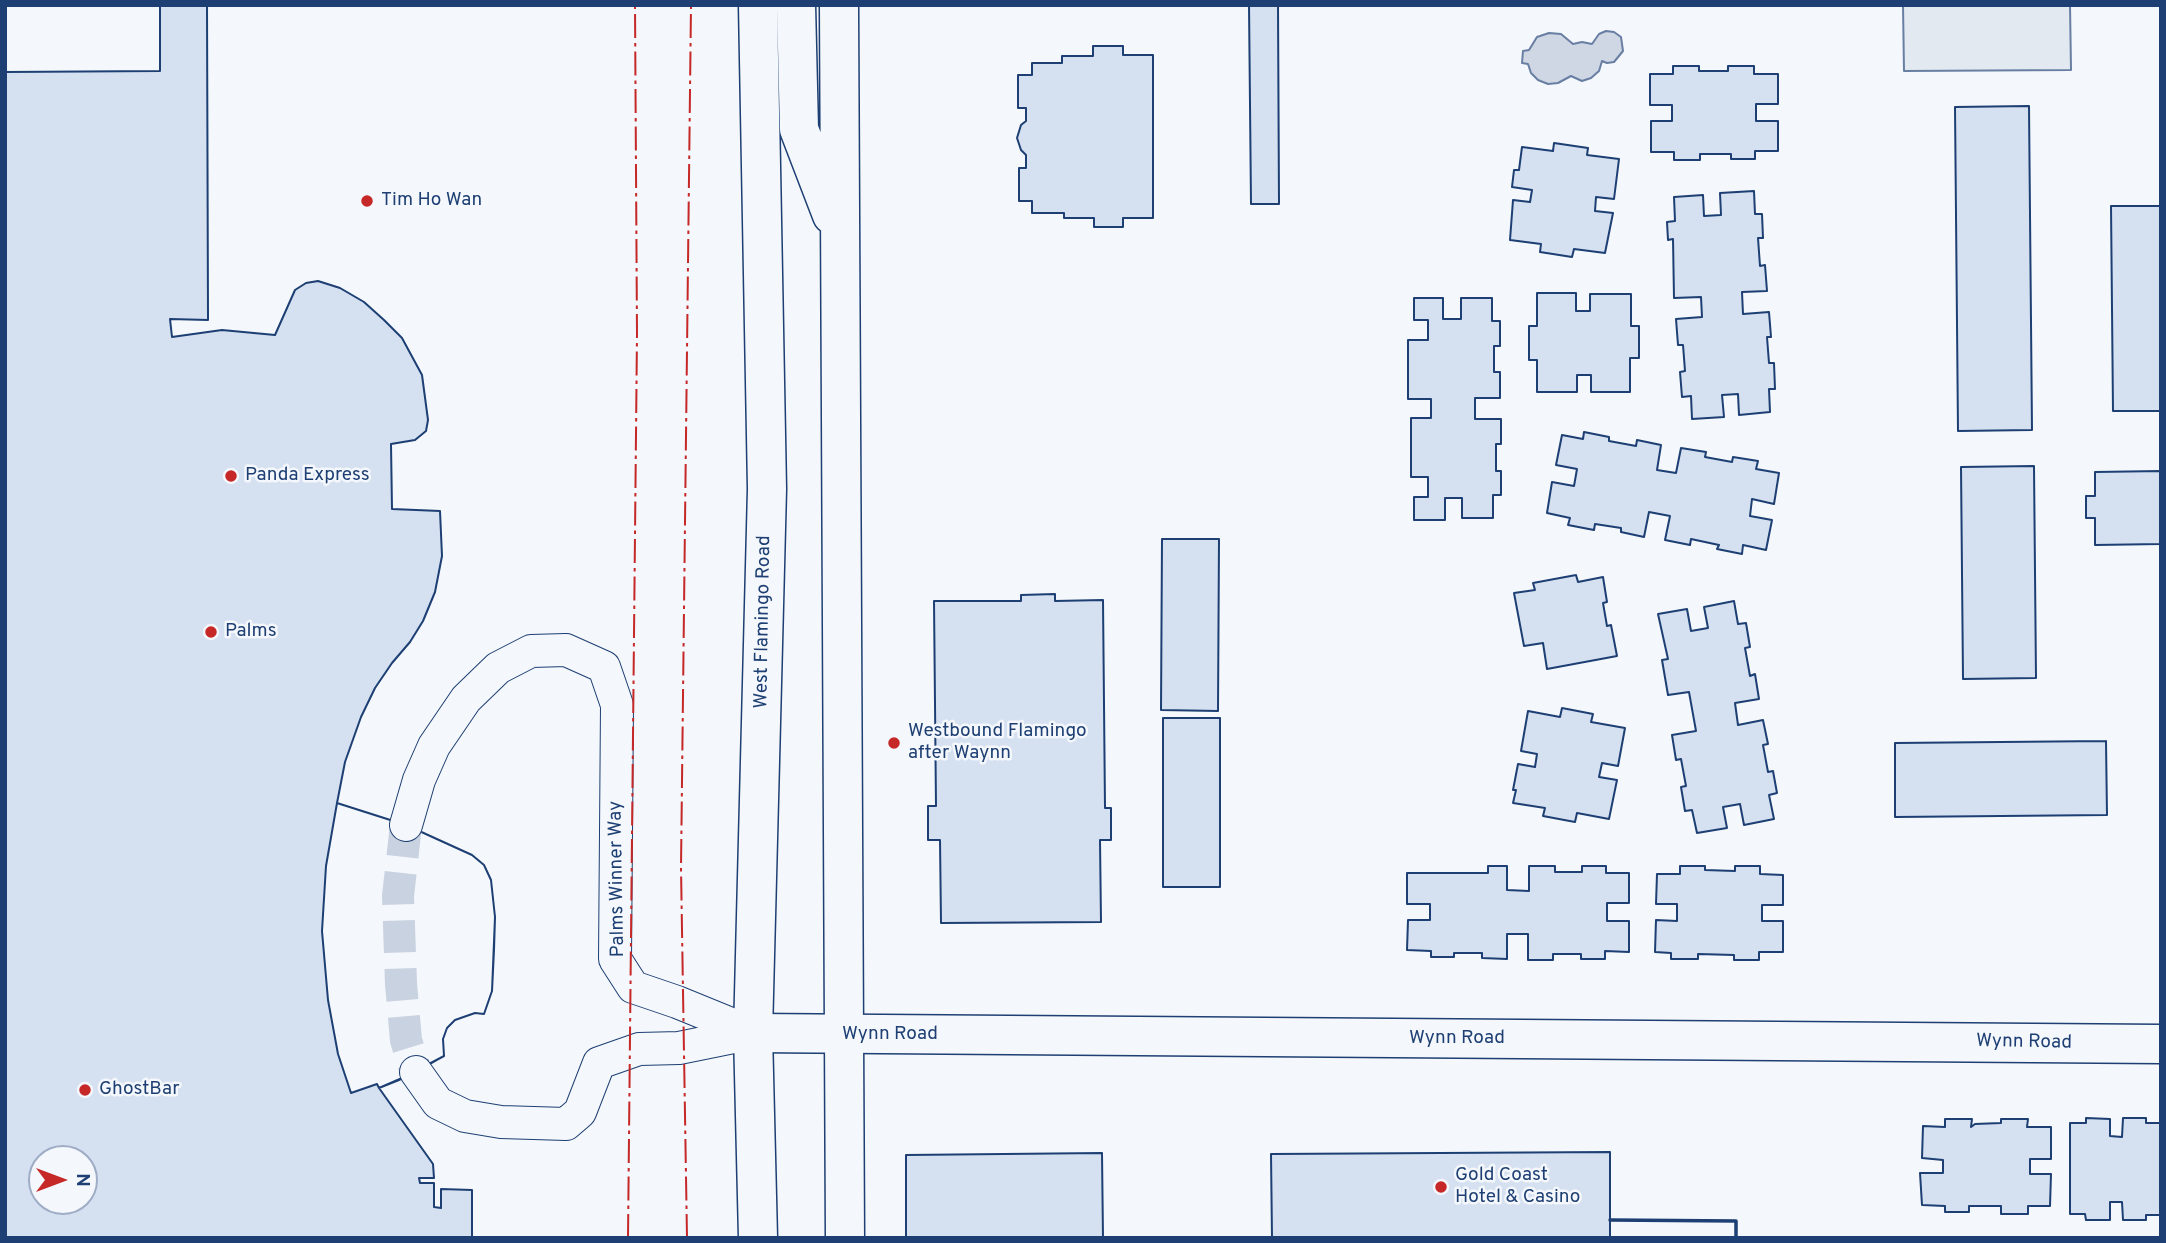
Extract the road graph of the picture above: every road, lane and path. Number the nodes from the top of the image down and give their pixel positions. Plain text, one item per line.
1 (758, 5) edge
2 (796, 5) edge
3 (839, 5) edge
4 (841, 236) junction
5 (406, 825) tunnel mouth
6 (753, 1032) junction
7 (845, 1035) junction
8 (2161, 1044) edge
9 (416, 1072) tunnel mouth
10 (758, 1238) edge
11 (845, 1238) edge

1 - 6 main road, West Flamingo Road
2 - 4 main road
3 - 4 main road
4 - 7 main road
5 - 6 street, Palms Winner Way
6 - 7 main road, Wynn Road
6 - 9 street
6 - 10 main road, West Flamingo Road
7 - 8 main road, Wynn Road
7 - 11 main road

